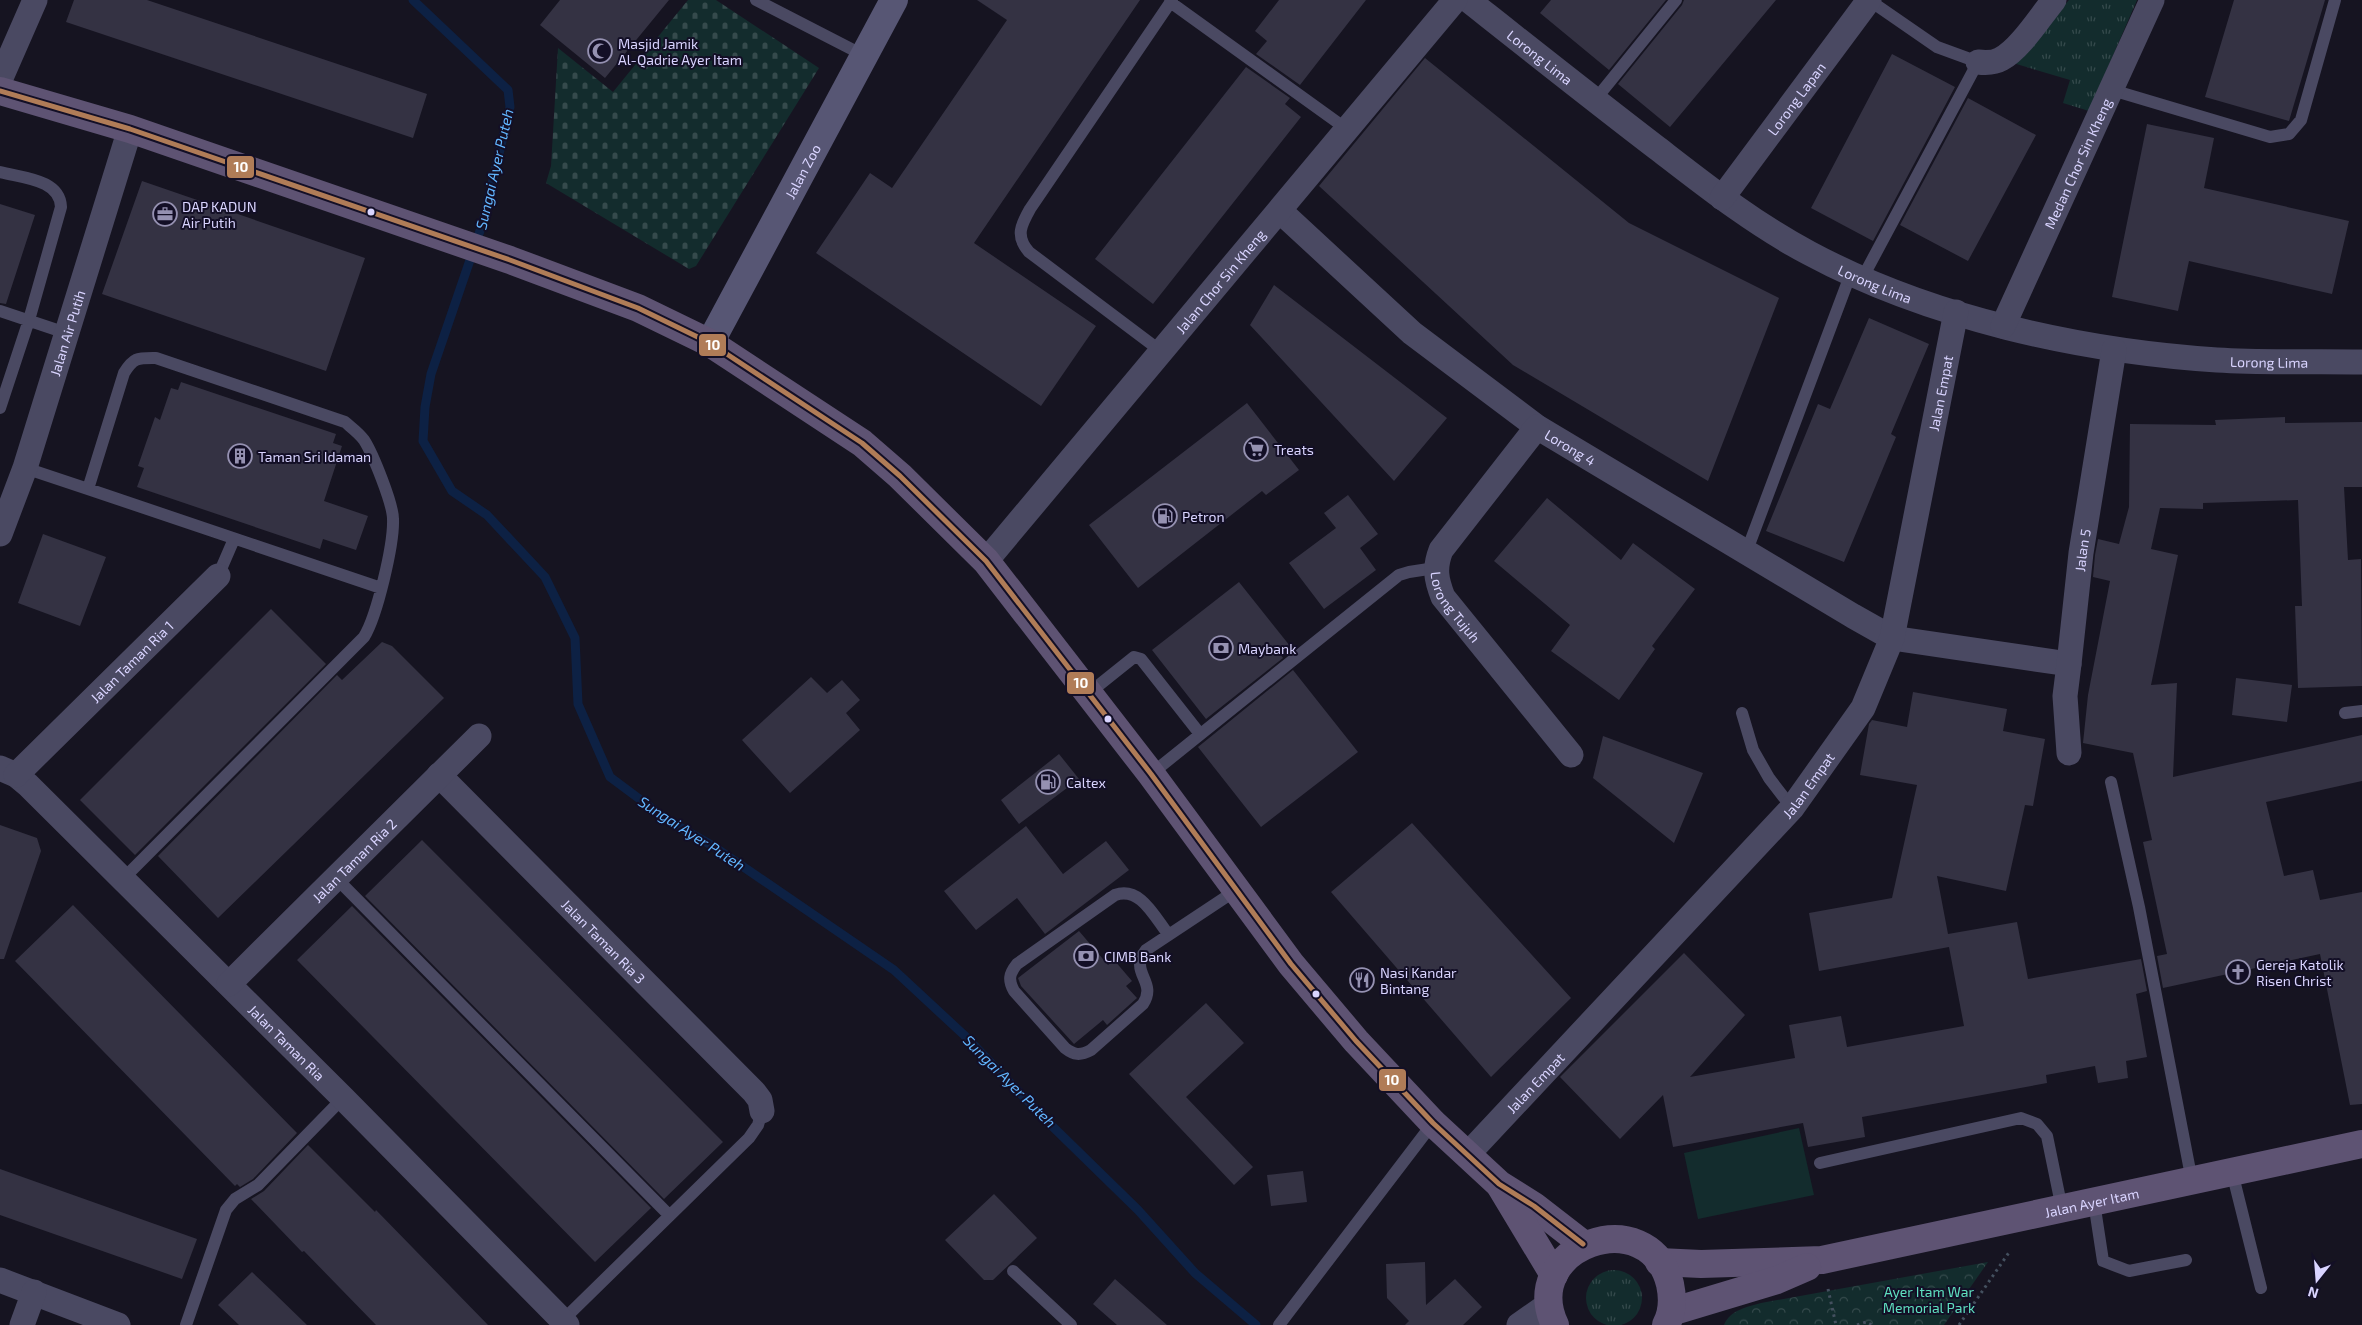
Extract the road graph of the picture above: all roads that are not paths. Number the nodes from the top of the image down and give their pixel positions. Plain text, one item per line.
1 (34, 0) edge
2 (756, 0) edge
3 (894, 0) edge
4 (1454, 0) edge
5 (1468, 0) edge
6 (1676, 0) edge
7 (1869, 0) edge
8 (2054, 0) edge
9 (2152, 0) edge
10 (2335, 0) edge
11 (1171, 1) edge
12 (865, 56) junction
13 (1978, 62) junction
14 (0, 80) edge
15 (2112, 90) junction
16 (0, 91) edge
17 (1595, 100) junction
18 (130, 129) junction
19 (1348, 130) junction
20 (0, 172) edge
21 (1722, 198) junction
22 (1280, 211) junction
23 (1857, 275) junction
24 (0, 312) edge
25 (1956, 312) junction
26 (29, 320) junction
27 (2003, 326) junction
28 (66, 333) junction
29 (710, 343) junction
30 (2114, 350) junction
31 (1162, 352) junction
32 (2362, 362) edge
33 (0, 408) edge
34 (1537, 427) junction
35 (25, 468) junction
36 (88, 489) junction
37 (0, 534) edge
38 (234, 539) junction
39 (1746, 553) junction
40 (986, 562) junction
41 (1435, 568) junction
42 (218, 576) joint
43 (381, 588) junction
44 (1892, 638) junction
45 (2069, 664) junction
46 (1089, 693) junction
47 (2362, 711) edge
48 (1742, 713) dead end
49 (2345, 713) dead end
50 (1200, 734) junction
51 (479, 736) dead end
52 (2069, 753) dead end
53 (1571, 755) dead end
54 (8, 772) edge
55 (1151, 774) junction
56 (439, 775) junction
57 (2111, 782) dead end
58 (1792, 808) junction
59 (124, 878) junction
60 (336, 878) junction
61 (1235, 891) junction
62 (1168, 934) junction
63 (229, 984) junction
64 (343, 1098) junction
65 (762, 1111) joint
66 (1433, 1123) junction
67 (2362, 1144) edge
68 (1468, 1154) junction
69 (1820, 1163) dead end
70 (2232, 1172) junction
71 (2192, 1181) junction
72 (1499, 1184) junction
73 (2094, 1202) junction
74 (2062, 1208) junction
75 (670, 1215) junction
76 (1583, 1244) junction
77 (1822, 1260) junction
78 (2186, 1260) dead end
79 (1659, 1262) junction
80 (1012, 1271) dead end
81 (1554, 1275) junction
82 (0, 1280) edge
83 (2261, 1288) dead end
84 (34, 1292) junction
85 (1552, 1314) edge
86 (1669, 1321) edge
87 (564, 1323) edge
88 (22, 1325) edge
89 (118, 1325) edge
90 (186, 1325) edge
91 (1071, 1325) edge
92 (1279, 1325) edge
93 (1519, 1325) edge

1 - 14 street
2 - 12 lane
3 - 12 main road, Jalan Zoo
4 - 19 street, Jalan Chor Sin Kheng
5 - 17 street, Lorong Lima
6 - 17 lane
7 - 13 lane
7 - 21 street, Lorong Lapan
8 - 13 street
9 - 15 street, Medan Chor Sin Kheng
10 - 15 lane
11 - 19 lane
11 - 31 lane
12 - 29 main road, Jalan Zoo
13 - 23 lane
15 - 27 street, Medan Chor Sin Kheng
16 - 18 main road
17 - 21 street, Lorong Lima
18 - 28 street, Jalan Air Putih
18 - 29 main road
19 - 22 street, Jalan Chor Sin Kheng
20 - 26 lane
21 - 23 street, Lorong Lima
22 - 31 street, Jalan Chor Sin Kheng
22 - 34 street, Lorong 4
23 - 25 street, Lorong Lima
23 - 39 lane
24 - 26 lane
25 - 27 street, Lorong Lima
25 - 44 street, Jalan Empat
26 - 28 lane
26 - 33 lane
27 - 30 street, Lorong Lima
28 - 35 street, Jalan Air Putih
29 - 40 main road
30 - 32 street, Lorong Lima
30 - 45 street, Jalan 5
31 - 40 street, Jalan Chor Sin Kheng
34 - 39 street, Lorong 4
34 - 41 street, Lorong Tujuh
35 - 36 lane
35 - 37 street, Jalan Air Putih
36 - 38 lane
36 - 43 lane
38 - 42 lane, Jalan Taman Ria 1
38 - 43 lane
39 - 44 street, Lorong 4
40 - 46 main road
41 - 50 lane
41 - 53 street, Lorong Tujuh
42 - 54 street, Jalan Taman Ria 1
43 - 59 lane
44 - 45 street
44 - 58 street, Jalan Empat
45 - 52 street, Jalan 5
46 - 50 lane
46 - 55 main road
47 - 49 lane
48 - 58 lane
50 - 55 lane
51 - 56 street, Jalan Taman Ria 2
54 - 59 street, Jalan Taman Ria
55 - 61 main road
56 - 60 street, Jalan Taman Ria 2
56 - 65 street, Jalan Taman Ria 3
57 - 71 lane
58 - 68 street, Jalan Empat
59 - 63 street, Jalan Taman Ria
60 - 63 street, Jalan Taman Ria 2
60 - 75 lane
61 - 62 lane
61 - 66 main road
62 - 62 lane
63 - 64 street, Jalan Taman Ria
64 - 87 street, Jalan Taman Ria
64 - 90 lane
65 - 75 lane
66 - 68 main road
66 - 92 lane
67 - 70 main road, Jalan Ayer Itam
68 - 72 main road
69 - 74 lane
70 - 71 main road, Jalan Ayer Itam
70 - 83 lane
71 - 73 main road, Jalan Ayer Itam
72 - 76 main road
72 - 81 main road
73 - 74 main road, Jalan Ayer Itam
73 - 78 lane
74 - 77 main road, Jalan Ayer Itam
75 - 87 lane
76 - 79 main road
76 - 81 main road
77 - 79 main road, Jalan Ayer Itam
77 - 86 main road, Jalan Ayer Itam
79 - 86 main road
80 - 91 lane
81 - 85 main road
82 - 84 street
84 - 88 street
84 - 89 street
85 - 93 street

